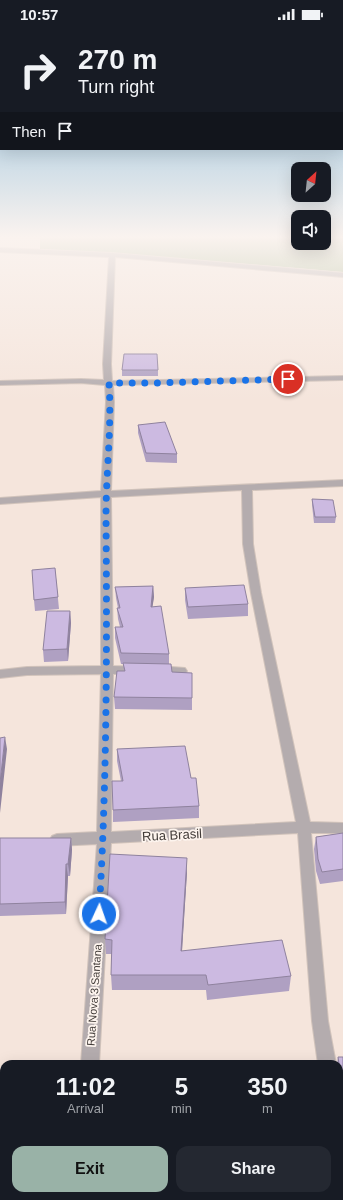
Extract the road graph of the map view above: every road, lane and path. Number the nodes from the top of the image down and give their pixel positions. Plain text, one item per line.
1 (110, 292) edge
2 (343, 378) edge
3 (0, 383) edge
4 (109, 383) junction
5 (343, 483) edge
6 (247, 487) junction
7 (106, 494) junction
8 (0, 501) edge
9 (107, 669) junction
10 (181, 671) edge
11 (0, 674) edge
12 (304, 827) junction
13 (343, 828) edge
14 (104, 839) junction
15 (45, 841) edge
16 (90, 1060) edge
17 (326, 1060) edge

1 - 4 street, Rua Nova 3 Santana
2 - 4 street
3 - 4 street
4 - 7 street, Rua Nova 3 Santana
5 - 6 street
6 - 7 street
6 - 12 street
7 - 8 street
7 - 9 street, Rua Nova 3 Santana
9 - 10 street
9 - 11 street
9 - 14 street, Rua Nova 3 Santana
12 - 13 street, Rua Brasil
12 - 14 street, Rua Brasil
12 - 17 street
14 - 15 street, Rua Brasil
14 - 16 street, Rua Nova 3 Santana

